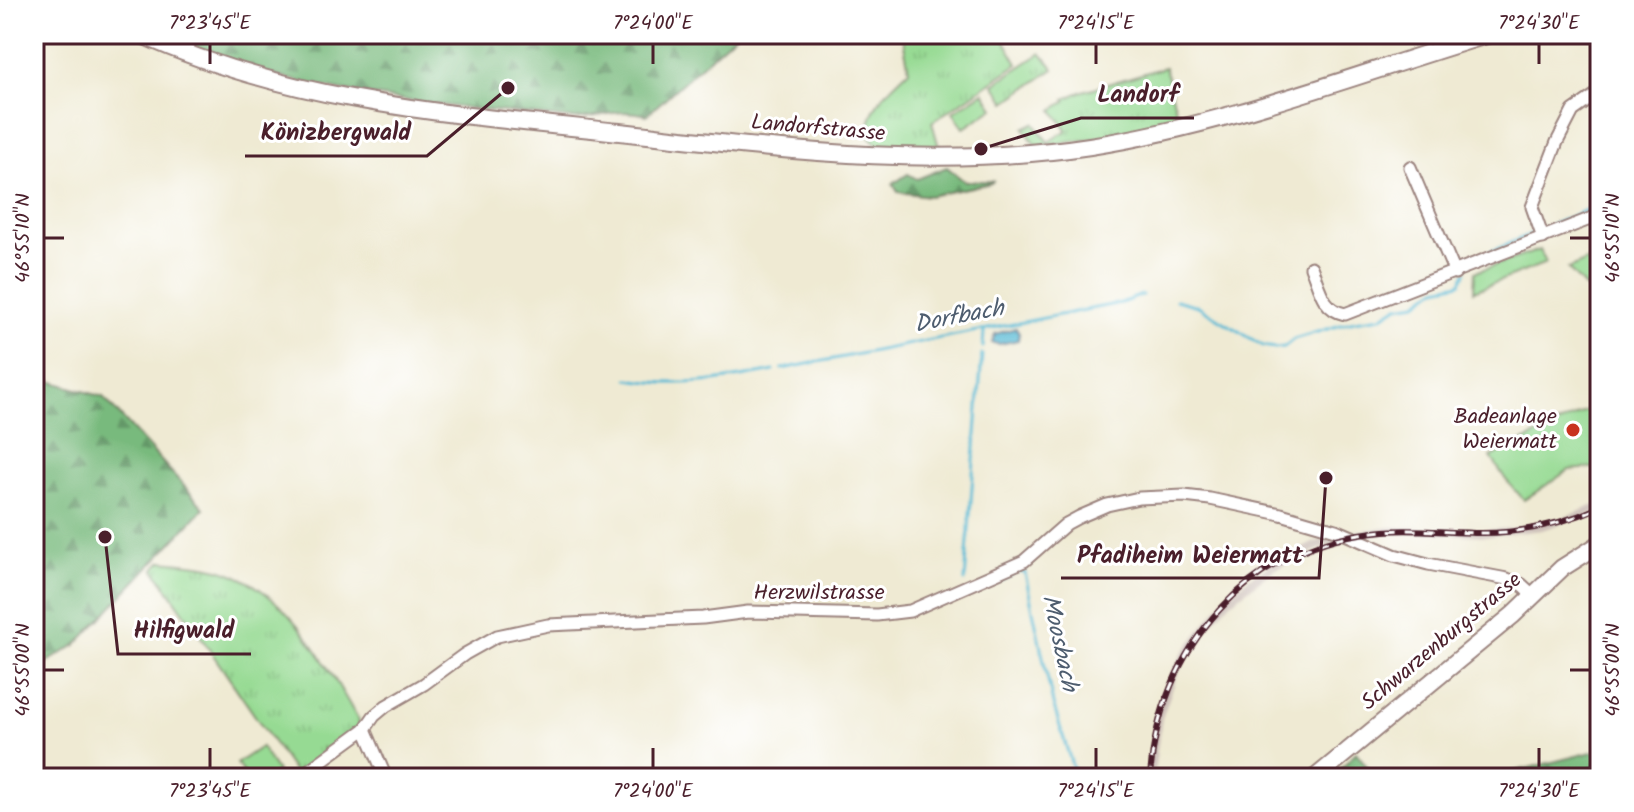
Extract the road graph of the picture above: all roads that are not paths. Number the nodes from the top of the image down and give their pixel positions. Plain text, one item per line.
1 (140, 34) edge
2 (1490, 34) edge
3 (1471, 37) edge
4 (1600, 92) edge
5 (1410, 167) dead end
6 (1600, 215) edge
7 (1543, 238) junction
8 (1311, 267) dead end
9 (1455, 273) junction
10 (1600, 544) edge
11 (1533, 595) junction
12 (365, 729) junction
13 (298, 778) edge
14 (386, 778) edge
15 (1315, 778) edge

1 - 3 street, Landorfstrasse
2 - 3 street, Landorfstrasse
4 - 7 street
5 - 9 street
6 - 7 street
7 - 9 street
8 - 9 street
10 - 11 street, Schwarzenburgstrasse
11 - 12 street, Herzwilstrasse
11 - 15 street, Schwarzenburgstrasse
12 - 13 street, Herzwilstrasse
12 - 14 street

